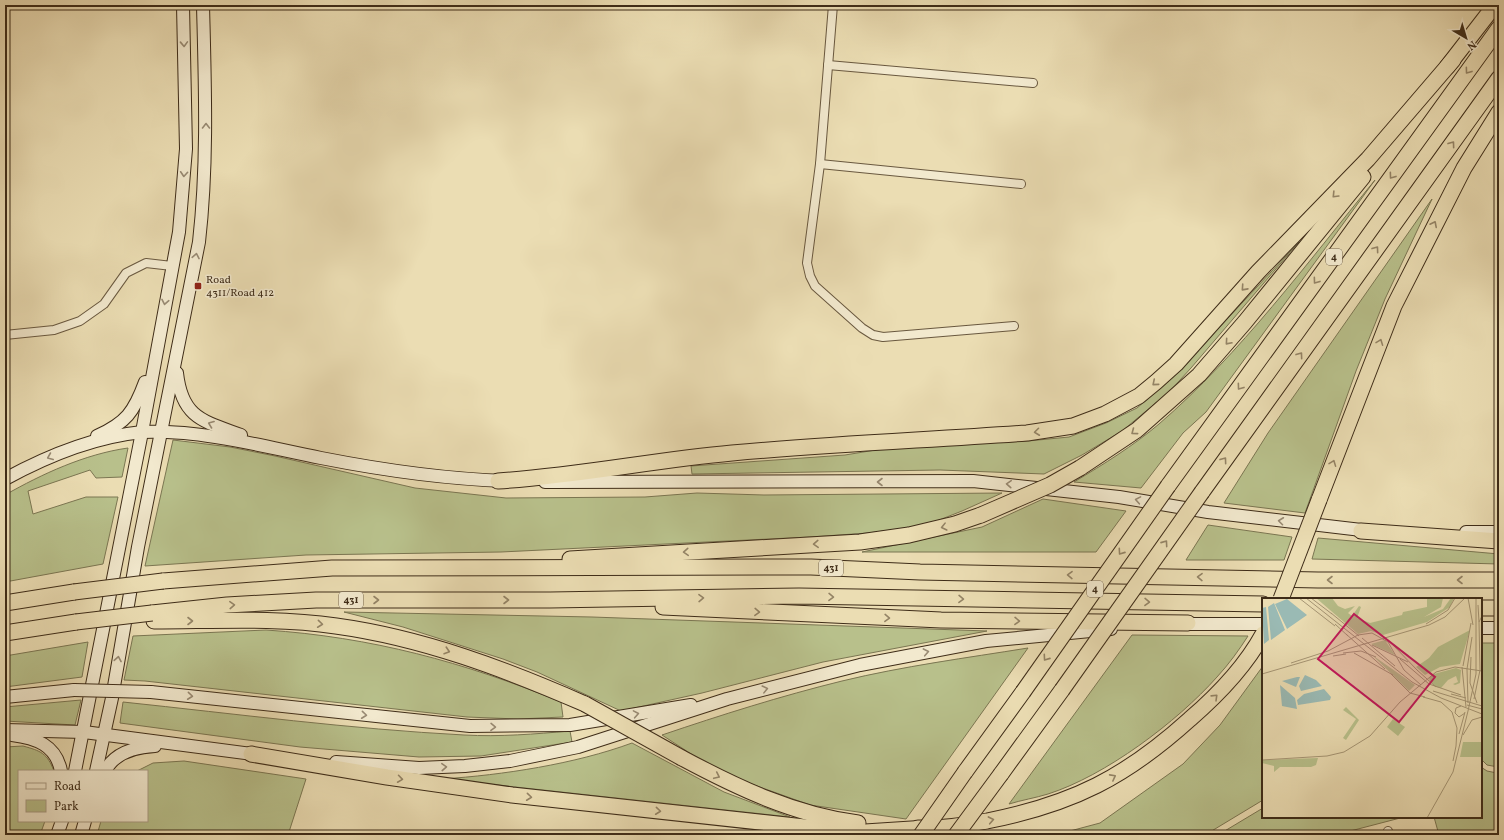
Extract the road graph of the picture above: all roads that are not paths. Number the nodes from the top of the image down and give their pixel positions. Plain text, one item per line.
1 (183, 5) edge
2 (203, 5) edge
3 (833, 5) edge
4 (1495, 5) edge
5 (1499, 28) edge
6 (1453, 60) junction
7 (828, 65) junction
8 (1499, 78) edge
9 (1033, 83) dead end
10 (1499, 112) edge
11 (820, 164) junction
12 (1021, 184) dead end
13 (172, 266) junction
14 (1014, 326) dead end
15 (5, 335) edge
16 (155, 353) junction
17 (176, 358) junction
18 (142, 432) junction
19 (162, 432) junction
20 (70, 449) junction
21 (287, 451) junction
22 (5, 479) edge
23 (498, 481) junction
24 (1361, 531) junction
25 (1499, 532) edge
26 (1499, 541) edge
27 (376, 568) junction
28 (1499, 580) edge
29 (1281, 598) edge
30 (550, 600) junction
31 (5, 603) edge
32 (1262, 604) edge
33 (1482, 608) edge
34 (1499, 608) edge
35 (151, 617) junction
36 (1188, 623) junction
37 (1262, 624) edge
38 (1482, 628) edge
39 (1499, 628) edge
40 (5, 633) edge
41 (1262, 635) edge
42 (5, 697) edge
43 (727, 699) junction
44 (5, 730) edge
45 (84, 732) junction
46 (5, 734) edge
47 (104, 734) junction
48 (174, 744) junction
49 (251, 754) junction
50 (61, 770) edge
51 (75, 770) edge
52 (96, 770) edge
53 (106, 770) edge
54 (62, 822) edge
55 (85, 822) edge
56 (924, 832) edge
57 (57, 835) edge
58 (81, 835) edge
59 (956, 835) edge

1 -> 13 main road
17 -> 2 main road
3 - 7 street
4 - 6 highway
5 -> 56 highway, 4, bridge
6 -> 23 highway
6 -> 27 highway, bridge
7 - 9 street
7 - 11 street
59 -> 8 highway, bridge
29 -> 10 highway, bridge
11 - 12 street
11 - 14 street
13 - 15 street
13 -> 16 main road
16 - 18 main road
16 - 20 main road
17 - 19 main road
21 -> 17 main road
18 - 19 main road
18 - 20 main road
18 - 45 main road
19 - 21 main road
47 -> 19 main road
20 -> 22 main road
21 - 23 main road
24 -> 23 main road
24 - 25 main road
24 - 26 highway
28 -> 27 highway, 431
27 - 31 highway, 431, bridge
30 -> 32 highway, 431
35 -> 30 highway, 431
30 -> 36 highway
33 - 34 highway
35 - 40 highway, 431, bridge
35 -> 56 highway, bridge
36 - 37 main road
43 -> 36 main road
38 - 39 main road
56 -> 41 highway
42 -> 43 main road, bridge
49 -> 43 main road
44 - 45 main road
45 - 47 main road
45 - 51 main road
46 - 50 main road
47 - 48 main road
47 - 52 main road
48 - 49 main road
48 - 53 main road
49 -> 56 highway
54 - 57 main road
55 - 58 main road

